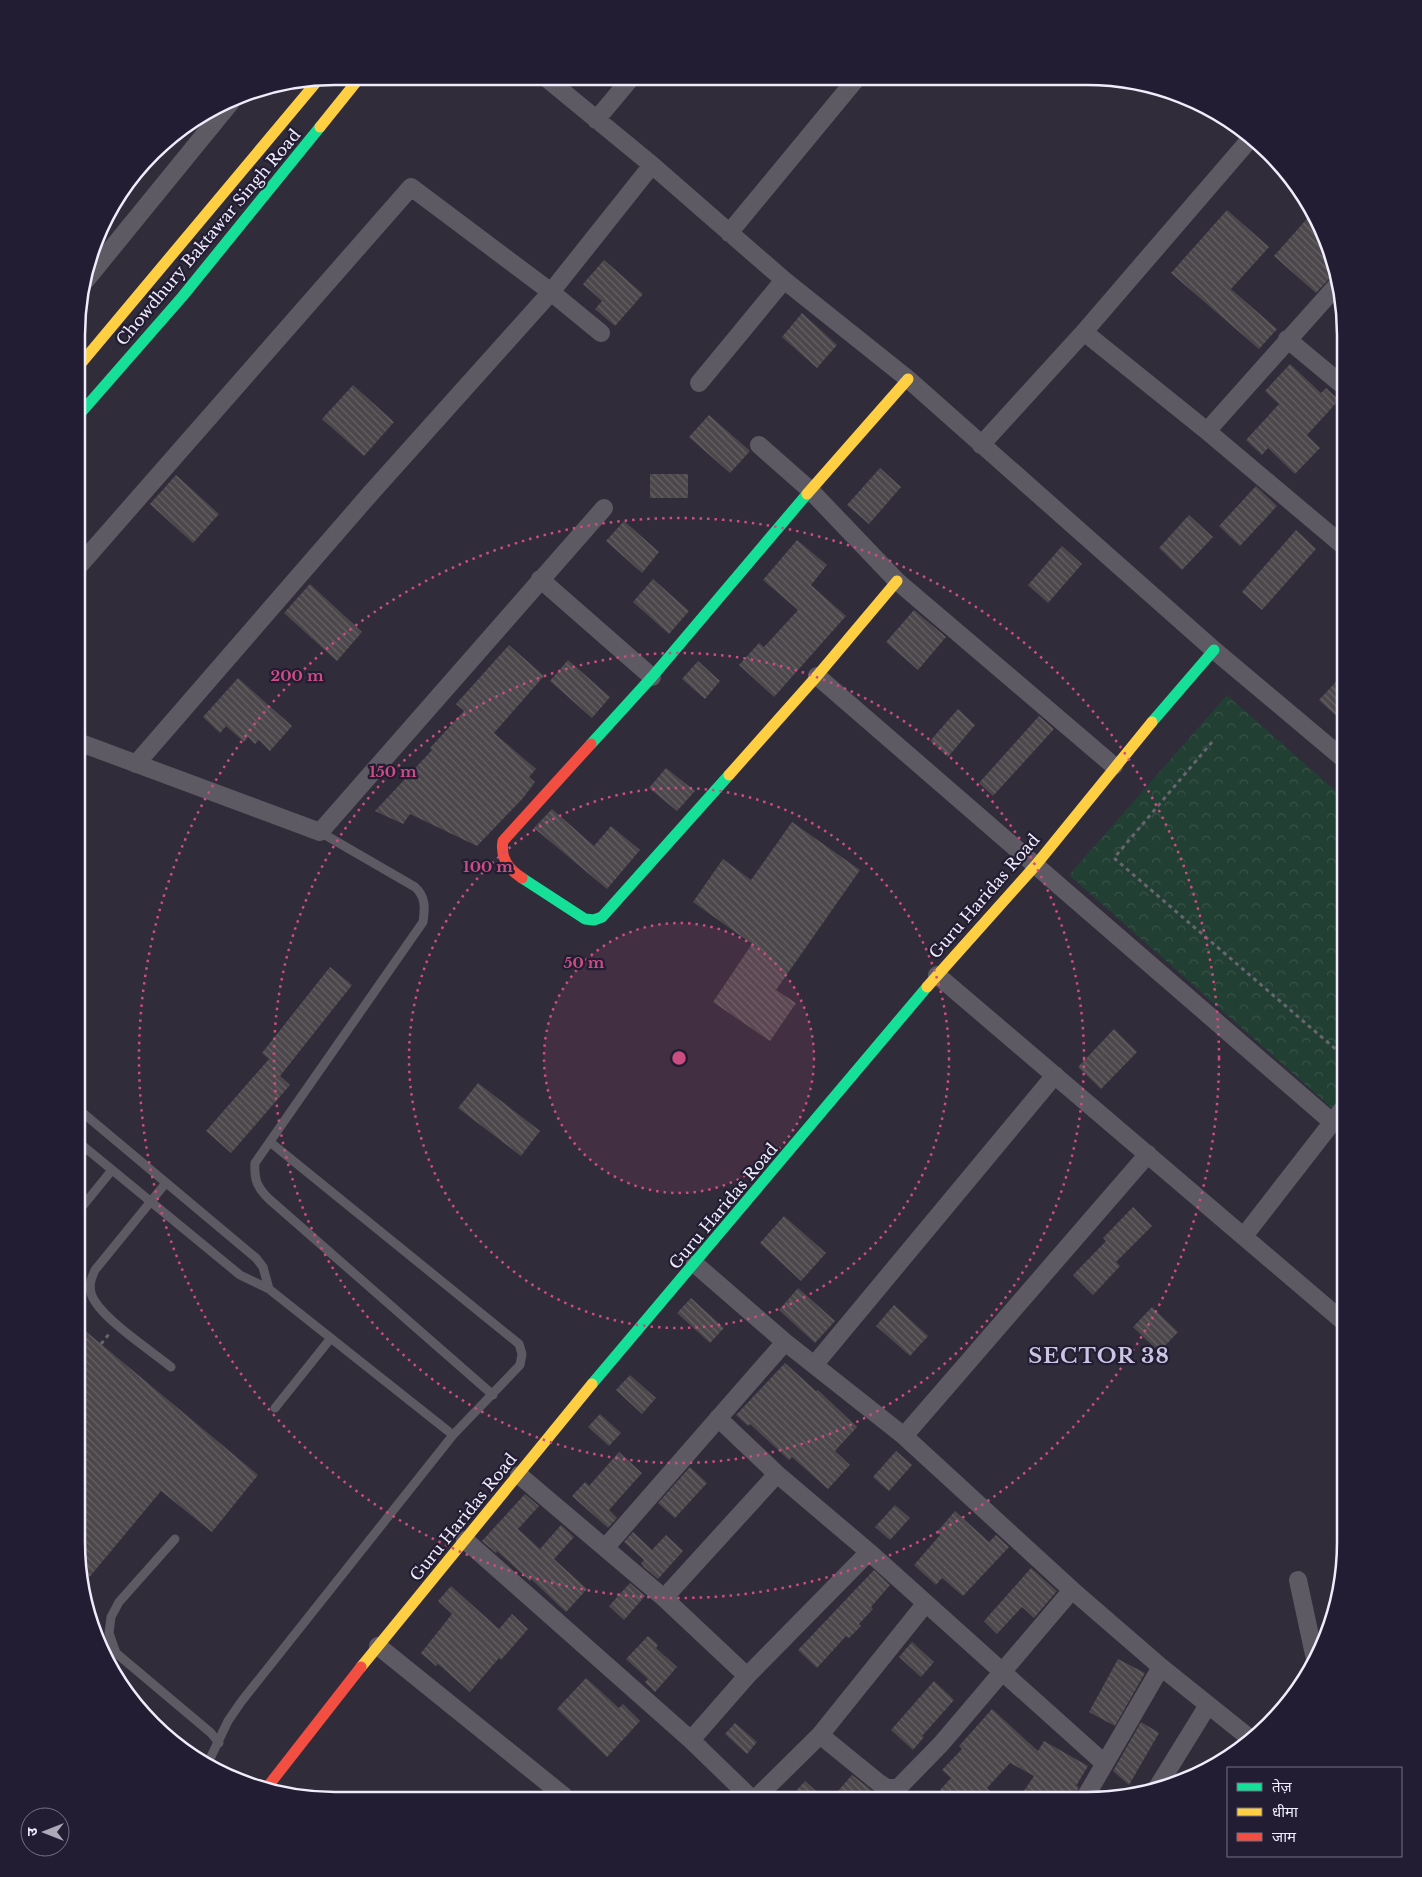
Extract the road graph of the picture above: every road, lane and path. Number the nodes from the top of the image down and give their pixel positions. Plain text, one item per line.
1 (354, 85) edge
2 (554, 85) edge
3 (625, 85) edge
4 (851, 85) edge
5 (313, 86) edge
6 (212, 118) edge
7 (596, 120) junction
8 (1247, 143) edge
9 (652, 165) junction
10 (729, 233) junction
11 (94, 269) edge
12 (784, 280) junction
13 (1333, 290) edge
14 (551, 292) junction
15 (1084, 332) junction
16 (601, 333) dead end
17 (1287, 339) junction
18 (85, 360) edge
19 (908, 379) junction
20 (1337, 381) edge
21 (699, 383) dead end
22 (85, 408) edge
23 (1207, 431) junction
24 (759, 445) dead end
25 (981, 445) junction
26 (810, 490) junction
27 (604, 508) dead end
28 (1337, 540) edge
29 (85, 559) edge
30 (540, 579) junction
31 (897, 581) junction
32 (1214, 650) junction
33 (817, 676) junction
34 (652, 677) junction
35 (1212, 742) dead end
36 (85, 745) edge
37 (1337, 753) edge
38 (136, 764) junction
39 (1114, 766) junction
40 (320, 832) junction
41 (1034, 866) junction
42 (937, 975) junction
43 (1337, 1050) edge
44 (1055, 1075) junction
45 (85, 1115) edge
46 (1337, 1116) edge
47 (1332, 1122) junction
48 (270, 1142) junction
49 (85, 1148) edge
50 (1148, 1154) junction
51 (112, 1170) junction
52 (165, 1184) junction
53 (150, 1202) junction
54 (85, 1204) edge
55 (1244, 1236) junction
56 (695, 1264) junction
57 (269, 1289) junction
58 (1337, 1316) edge
59 (331, 1338) junction
60 (785, 1342) junction
61 (815, 1364) junction
62 (171, 1367) dead end
63 (493, 1394) junction
64 (274, 1408) dead end
65 (718, 1418) junction
66 (453, 1435) junction
67 (904, 1436) junction
68 (777, 1474) junction
69 (520, 1475) junction
70 (175, 1539) dead end
71 (465, 1540) junction
72 (605, 1548) junction
73 (870, 1552) junction
74 (1298, 1580) dead end
75 (1072, 1590) junction
76 (664, 1598) junction
77 (926, 1603) junction
78 (378, 1646) junction
79 (1313, 1648) edge
80 (1161, 1667) junction
81 (1003, 1671) junction
82 (747, 1676) junction
83 (1208, 1705) junction
84 (820, 1735) junction
85 (1246, 1735) edge
86 (691, 1740) junction
87 (219, 1743) junction
88 (211, 1758) edge
89 (1104, 1763) junction
90 (1163, 1780) edge
91 (271, 1783) edge
92 (559, 1792) edge
93 (745, 1792) edge
94 (761, 1792) edge
95 (1088, 1792) edge

1 - 22 street, Chowdhury Baktawar Singh Road
2 - 7 street
3 - 7 street
4 - 10 street
5 - 18 street, Chowdhury Baktawar Singh Road
6 - 11 street
7 - 9 street
8 - 15 street
9 - 10 street
9 - 14 street
10 - 12 street
12 - 19 street
12 - 21 street
13 - 17 street
14 - 16 street
14 - 29 street
14 - 38 street
15 - 23 street
15 - 25 street
17 - 20 street
17 - 23 street
19 - 25 street
19 - 26 street
23 - 28 street
24 - 26 street
25 - 32 street
26 - 31 street
26 - 34 street
27 - 30 street
30 - 34 street
30 - 40 street
31 - 33 street
31 - 39 street
32 - 37 street
32 - 39 street, Guru Haridas Road
33 - 34 street
33 - 41 street
35 - 43 path
36 - 38 street
38 - 40 street
39 - 41 street, Guru Haridas Road
40 - 48 lane
41 - 42 street, Guru Haridas Road
41 - 47 street
42 - 44 street
42 - 56 street, Guru Haridas Road
44 - 50 street
44 - 61 street
45 - 52 lane
46 - 47 street
47 - 55 street
48 - 63 lane
48 - 63 lane
49 - 51 lane
50 - 55 street
50 - 67 street
51 - 53 lane
51 - 54 lane
52 - 53 lane
52 - 57 lane
53 - 57 lane
53 - 62 lane
55 - 58 street
56 - 60 street
56 - 69 street, Guru Haridas Road
57 - 59 lane
59 - 64 lane
59 - 66 lane
60 - 61 street
60 - 65 street
61 - 67 street
63 - 66 lane
65 - 68 street
65 - 72 street
66 - 87 lane
67 - 75 street
68 - 73 street
68 - 76 street
69 - 71 street, Guru Haridas Road
69 - 72 street
70 - 87 lane
71 - 78 street, Guru Haridas Road
71 - 86 street
72 - 76 street
73 - 77 street
73 - 82 street
74 - 79 street
75 - 80 street
75 - 81 street
76 - 82 street
77 - 81 street
77 - 84 street
78 - 91 street, Guru Haridas Road
78 - 92 street
80 - 83 street
80 - 89 street
81 - 84 street
81 - 89 street
82 - 86 street
83 - 85 street
83 - 90 street
84 - 94 street
86 - 93 street
87 - 88 lane
89 - 95 street

